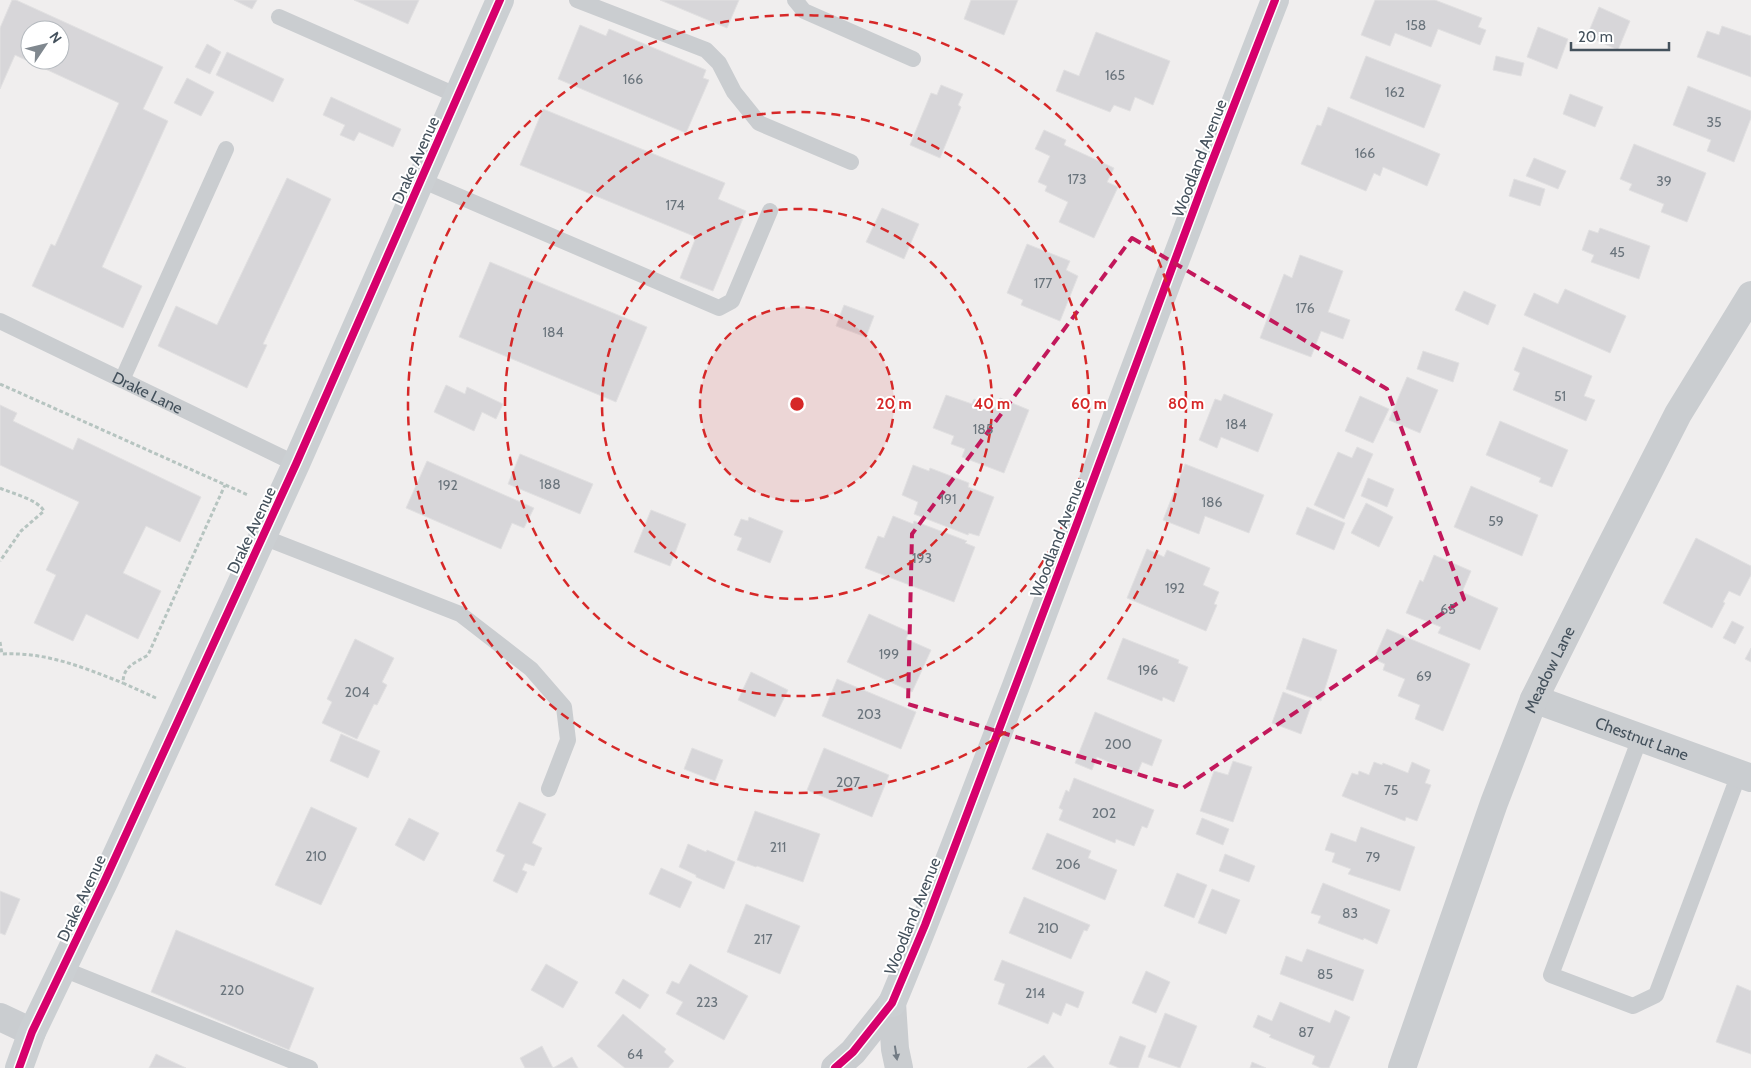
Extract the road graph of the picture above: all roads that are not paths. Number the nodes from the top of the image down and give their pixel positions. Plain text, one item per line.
1 (500, 0) edge
2 (577, 0) edge
3 (795, 0) edge
4 (1275, 0) edge
5 (279, 17) dead end
6 (914, 59) dead end
7 (458, 96) junction
8 (226, 149) dead end
9 (851, 162) dead end
10 (421, 180) junction
11 (770, 212) dead end
12 (1751, 295) edge
13 (0, 321) edge
14 (122, 380) junction
15 (296, 464) junction
16 (263, 537) junction
17 (1534, 699) junction
18 (1640, 738) junction
19 (1745, 776) edge
20 (549, 789) dead end
21 (63, 969) junction
22 (892, 1003) junction
23 (0, 1017) edge
24 (32, 1032) junction
25 (19, 1068) edge
26 (310, 1068) edge
27 (835, 1068) edge
28 (899, 1068) edge
29 (1402, 1068) edge

1 - 7 street, Drake Avenue
2 - 9 lane
3 - 6 lane
4 - 22 street, Woodland Avenue
5 - 7 lane
7 - 10 street, Drake Avenue
8 - 14 lane
10 - 11 lane
10 - 15 street, Drake Avenue
12 - 17 street, Meadow Lane
13 - 14 lane, Drake Lane
14 - 15 lane, Drake Lane
15 - 16 street, Drake Avenue
16 - 20 lane
16 - 21 street, Drake Avenue
17 - 18 street, Chestnut Lane
17 - 29 street, Meadow Lane
18 - 19 street, Chestnut Lane
18 - 19 lane
21 - 24 street, Drake Avenue
21 - 26 lane
22 - 27 street, Woodland Avenue
22 -> 28 street, Woodland Avenue
23 - 24 street
24 - 25 street, Drake Avenue

